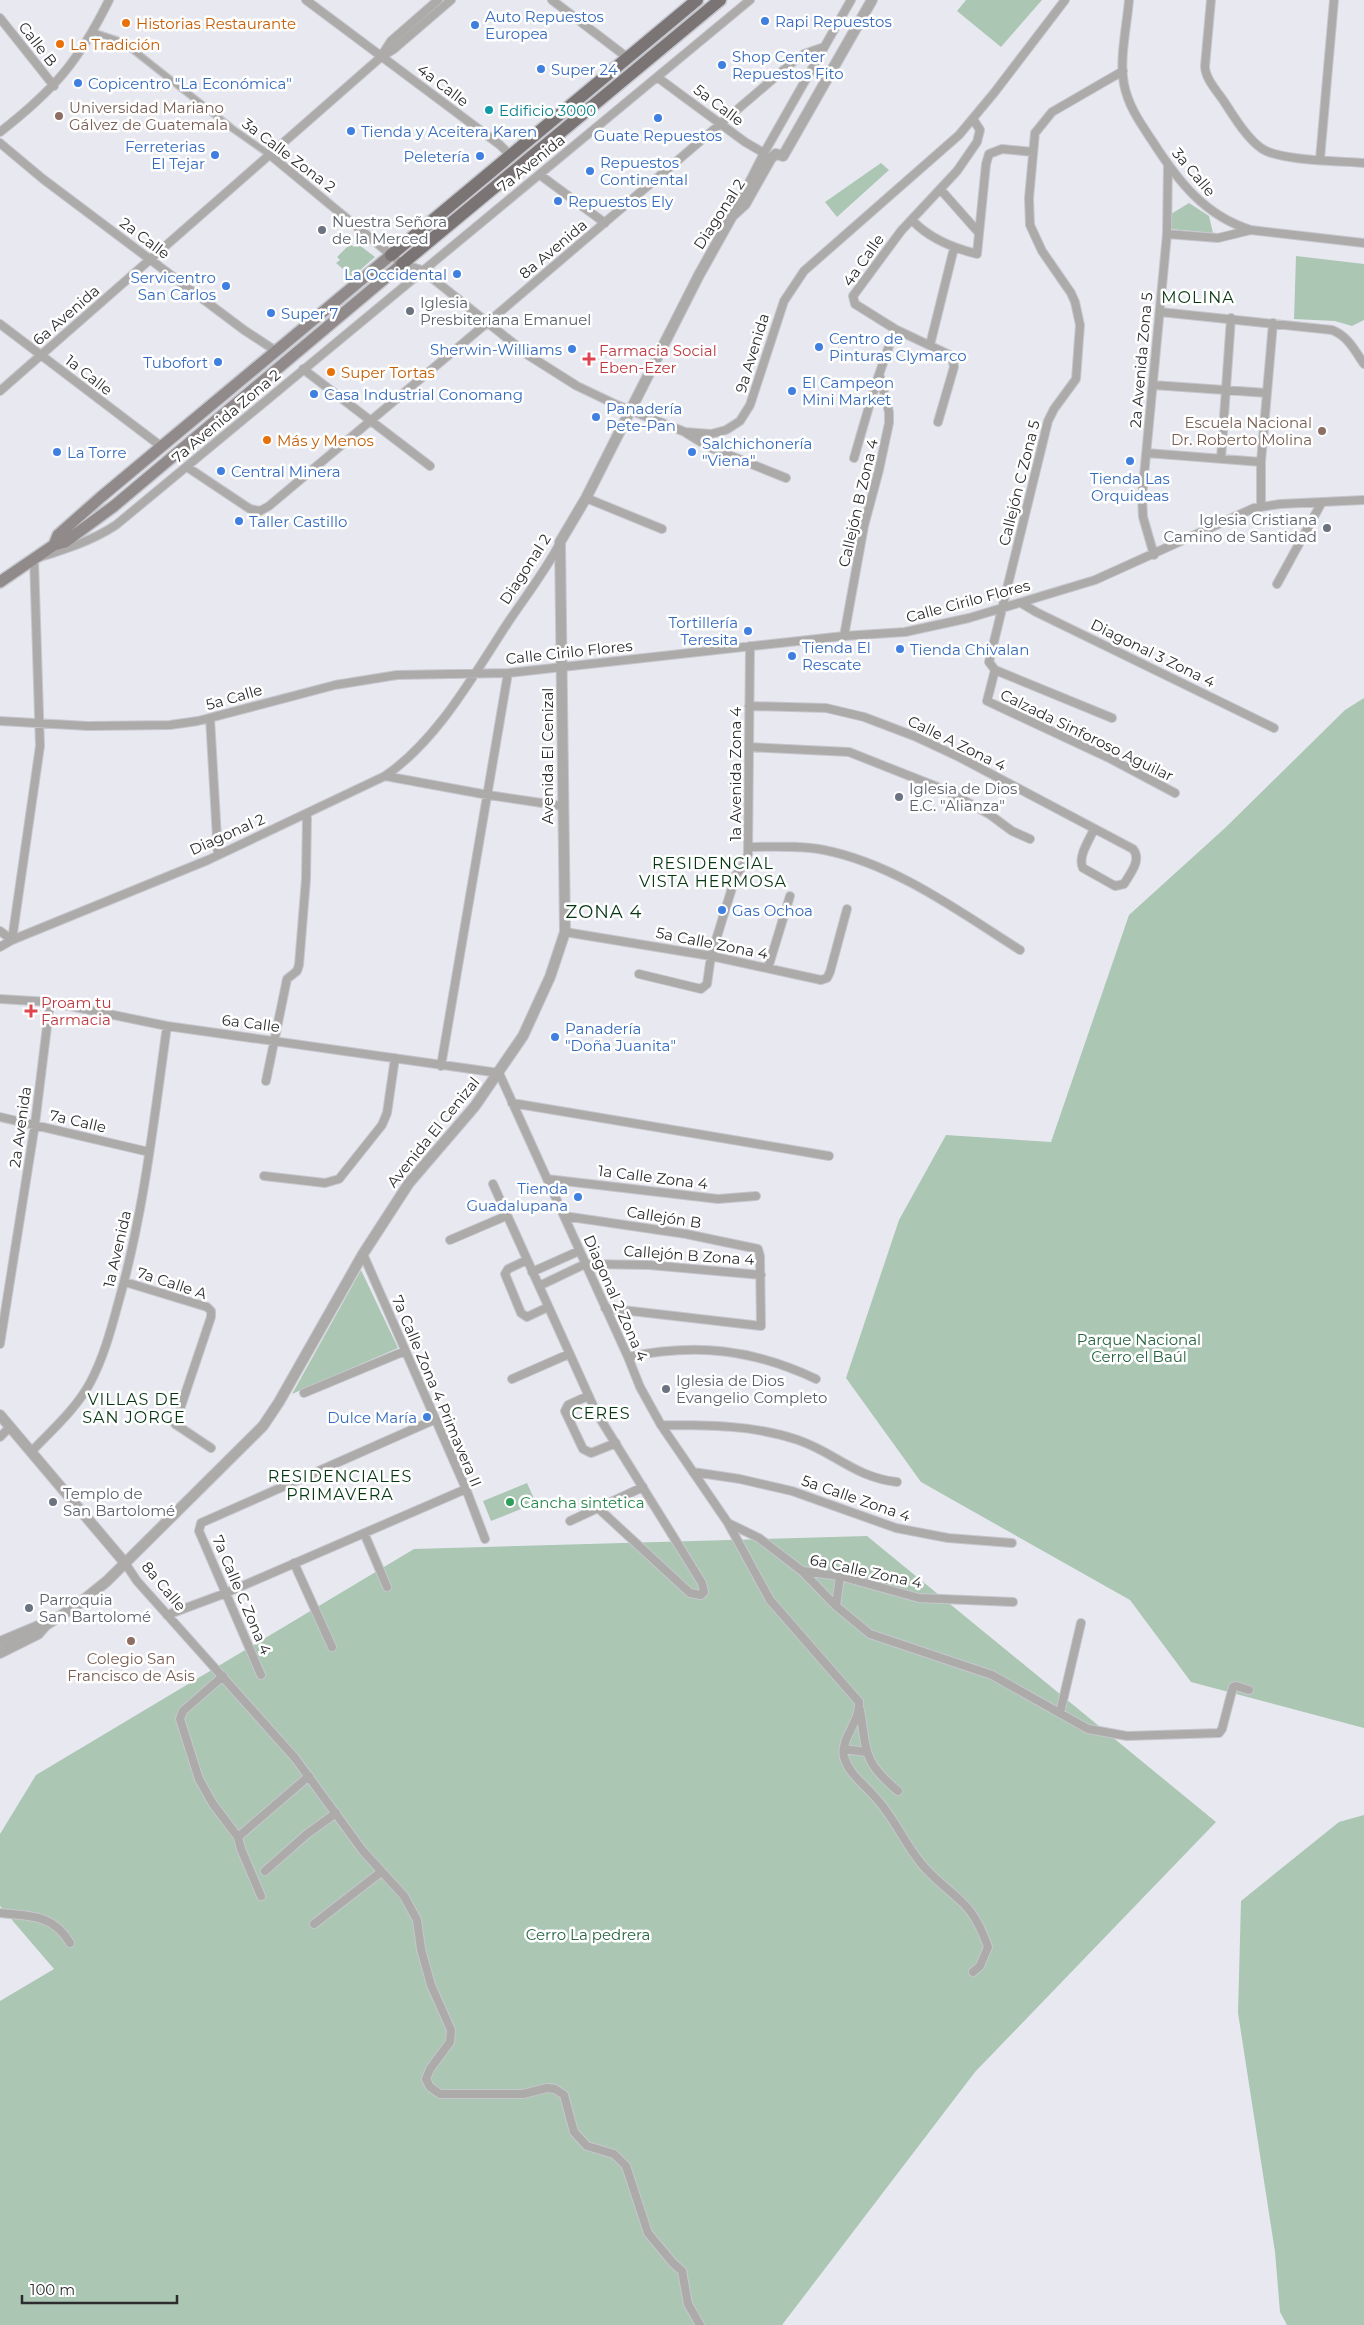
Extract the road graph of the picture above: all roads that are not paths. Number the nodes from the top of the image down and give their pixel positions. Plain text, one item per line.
1 (109, 0) edge
2 (306, 0) edge
3 (438, 0) edge
4 (450, 0) edge
5 (552, 0) edge
6 (697, 0) edge
7 (720, 0) edge
8 (750, 0) edge
9 (851, 0) edge
10 (872, 0) edge
11 (1065, 0) edge
12 (1129, 0) edge
13 (1211, 0) edge
14 (1334, 0) edge
15 (428, 15) junction
16 (0, 18) edge
17 (93, 32) junction
18 (824, 47) junction
19 (381, 56) junction
20 (628, 58) junction
21 (1123, 71) junction
22 (657, 76) junction
23 (54, 86) junction
24 (973, 118) junction
25 (722, 123) junction
26 (0, 132) edge
27 (0, 143) edge
28 (1033, 152) junction
29 (764, 153) junction
30 (270, 155) junction
31 (510, 155) junction
32 (1320, 159) junction
33 (1364, 163) edge
34 (1168, 165) junction
35 (540, 175) junction
36 (941, 190) junction
37 (732, 216) junction
38 (912, 221) junction
39 (605, 223) junction
40 (1251, 230) junction
41 (979, 233) junction
42 (1167, 234) junction
43 (1364, 243) edge
44 (954, 248) junction
45 (391, 255) junction
46 (151, 259) junction
47 (402, 264) junction
48 (422, 270) junction
49 (1160, 312) junction
50 (1231, 318) junction
51 (487, 323) junction
52 (1272, 323) junction
53 (0, 324) edge
54 (895, 329) junction
55 (930, 346) junction
56 (276, 351) junction
57 (40, 356) junction
58 (1364, 364) edge
59 (303, 369) junction
60 (880, 377) junction
61 (1153, 384) junction
62 (1226, 390) junction
63 (0, 392) edge
64 (1267, 393) junction
65 (631, 410) junction
66 (370, 420) junction
67 (938, 422) dead end
68 (685, 432) junction
69 (162, 447) junction
70 (1147, 453) junction
71 (854, 458) dead end
72 (1221, 459) junction
73 (1261, 462) junction
74 (430, 466) dead end
75 (187, 467) junction
76 (786, 478) dead end
77 (586, 498) junction
78 (1364, 500) edge
79 (1322, 502) junction
80 (1261, 506) junction
81 (662, 530) dead end
82 (560, 542) junction
83 (54, 545) junction
84 (1154, 555) junction
85 (34, 559) junction
86 (0, 582) edge
87 (1277, 584) dead end
88 (1021, 603) junction
89 (1002, 609) junction
90 (844, 636) junction
91 (750, 646) junction
92 (562, 668) junction
93 (993, 668) junction
94 (508, 673) junction
95 (473, 675) junction
96 (987, 702) joint
97 (749, 706) junction
98 (210, 718) junction
99 (1112, 718) dead end
100 (0, 721) edge
101 (40, 723) junction
102 (1274, 728) dead end
103 (749, 747) junction
104 (385, 776) junction
105 (1175, 793) dead end
106 (488, 795) junction
107 (562, 806) junction
108 (307, 815) junction
109 (1094, 829) junction
110 (1030, 839) dead end
111 (748, 847) junction
112 (218, 855) junction
113 (790, 896) dead end
114 (846, 909) dead end
115 (565, 932) junction
116 (1, 934) edge
117 (12, 940) junction
118 (0, 947) edge
119 (1020, 950) dead end
120 (711, 956) junction
121 (768, 968) junction
122 (639, 974) dead end
123 (0, 999) edge
124 (50, 1002) junction
125 (167, 1026) junction
126 (274, 1040) junction
127 (396, 1058) junction
128 (441, 1066) junction
129 (499, 1073) junction
130 (266, 1081) dead end
131 (512, 1103) junction
132 (0, 1117) edge
133 (35, 1124) junction
134 (150, 1152) junction
135 (829, 1156) dead end
136 (264, 1176) dead end
137 (548, 1179) junction
138 (493, 1184) dead end
139 (756, 1196) dead end
140 (506, 1216) junction
141 (564, 1216) junction
142 (450, 1240) dead end
143 (579, 1251) junction
144 (362, 1254) junction
145 (527, 1260) junction
146 (585, 1264) junction
147 (532, 1272) junction
148 (761, 1275) junction
149 (125, 1282) junction
150 (539, 1286) junction
151 (548, 1307) junction
152 (605, 1308) junction
153 (0, 1344) edge
154 (405, 1351) junction
155 (568, 1354) junction
156 (628, 1357) junction
157 (512, 1379) dead end
158 (816, 1379) dead end
159 (304, 1393) dead end
160 (588, 1396) junction
161 (0, 1415) edge
162 (436, 1419) junction
163 (661, 1425) junction
164 (10, 1427) junction
165 (0, 1437) edge
166 (616, 1443) junction
167 (211, 1448) dead end
168 (31, 1452) junction
169 (693, 1472) junction
170 (897, 1482) dead end
171 (643, 1487) junction
172 (466, 1489) junction
173 (598, 1508) junction
174 (570, 1520) dead end
175 (728, 1523) junction
176 (364, 1533) junction
177 (485, 1540) dead end
178 (1012, 1543) dead end
179 (125, 1563) junction
180 (294, 1563) junction
181 (802, 1572) junction
182 (840, 1576) junction
183 (387, 1587) dead end
184 (226, 1593) junction
185 (1013, 1602) dead end
186 (836, 1606) junction
187 (167, 1614) junction
188 (1081, 1623) dead end
189 (46, 1624) junction
190 (0, 1642) edge
191 (332, 1647) dead end
192 (0, 1653) edge
193 (261, 1675) dead end
194 (223, 1676) junction
195 (1248, 1690) dead end
196 (860, 1710) junction
197 (1060, 1713) junction
198 (844, 1749) junction
199 (866, 1752) junction
200 (309, 1776) junction
201 (898, 1791) dead end
202 (336, 1813) junction
203 (238, 1837) junction
204 (265, 1871) dead end
205 (381, 1872) junction
206 (262, 1896) dead end
207 (0, 1913) edge
208 (314, 1924) dead end
209 (70, 1943) dead end
210 (973, 1972) dead end
211 (700, 2325) edge

1 - 17 street
2 - 19 street, 4a Calle
3 - 15 street
4 - 15 street
5 - 20 street
6 - 20 main road
7 - 47 main road
8 - 22 street, 7a Avenida
9 - 18 street
10 - 37 street, Diagonal 2
11 - 24 street, 9a Avenida
12 - 21 street, 3a Calle
13 - 32 street
14 - 32 street
15 - 19 street, 6a Avenida
16 - 23 street, Calle B
17 - 23 street
17 - 30 street, 3a Calle Zona 2
18 - 25 street, 8a Avenida
18 - 29 street
19 - 30 street, 6a Avenida
19 - 31 street, 4a Calle
20 - 31 main road
21 - 28 street, Callejón C Zona 5
21 - 34 street, 3a Calle
22 - 25 street, 5a Calle
22 - 35 street, 7a Avenida
23 - 26 street
24 - 36 street, 4a Calle
24 - 68 street, 9a Avenida
25 - 29 street, 5a Calle
25 - 39 street, 8a Avenida
27 - 46 street, 2a Calle
28 - 41 street
28 - 89 street, Callejón C Zona 5
29 - 37 street
30 - 45 street, 3a Calle Zona 2
30 - 46 street, 6a Avenida
31 - 45 main road
32 - 33 street
34 - 40 street, 3a Calle
34 - 42 street, 2a Avenida Zona 5
35 - 39 street
35 - 48 street, 7a Avenida
36 - 38 street, 4a Calle
36 - 41 street
37 - 65 street, Diagonal 2
38 - 44 street
38 - 54 street, 4a Calle
39 - 51 street, 8a Avenida
40 - 42 street
40 - 43 street, 3a Calle
41 - 44 street
42 - 49 street, 2a Avenida Zona 5
44 - 55 street
45 - 47 street, 9a Avenida
45 - 56 main road
46 - 56 street, 2a Calle
46 - 57 street, 6a Avenida
47 - 48 street, 9a Avenida
47 - 83 main road
48 - 51 street, 9a Avenida
48 - 59 street, 7a Avenida Zona 2
49 - 50 street
49 - 61 street, 2a Avenida Zona 5
50 - 52 street
50 - 62 street
51 - 65 street, 9a Avenida
51 - 66 street, 8a Avenida
52 - 58 street
52 - 64 street
53 - 57 street, 1a Calle
54 - 55 street, 4a Calle
54 - 60 street
55 - 67 street, 4a Calle
56 - 69 main road
57 - 63 street, 6a Avenida
57 - 69 street, 1a Calle
59 - 66 street
59 - 75 street, 7a Avenida Zona 2
60 - 71 street
60 - 90 street, Callejón B Zona 4
61 - 62 street
61 - 70 street, 2a Avenida Zona 5
62 - 64 street
62 - 72 street
64 - 73 street
65 - 68 street, 9a Avenida
65 - 77 street, Diagonal 2
66 - 74 street
66 - 75 street, 8a Avenida
68 - 76 street
69 - 83 main road
70 - 72 street
70 - 84 street, 2a Avenida Zona 5
72 - 73 street
73 - 80 street
75 - 85 street, 7a Avenida Zona 2
77 - 81 street
77 - 82 street, Diagonal 2
78 - 79 street, Calle Cirilo Flores
79 - 80 street, Calle Cirilo Flores
79 - 87 street
80 - 84 street, Calle Cirilo Flores
82 - 92 street, Avenida El Cenizal
82 - 95 street, Diagonal 2
83 - 85 main road
84 - 88 street, Calle Cirilo Flores
85 - 86 main road
85 - 101 street
88 - 89 street, Calle Cirilo Flores
88 - 102 street, Diagonal 3 Zona 4
89 - 90 street, Calle Cirilo Flores
89 - 93 street, Callejón C Zona 5
90 - 91 street, Calle Cirilo Flores
91 - 92 street, Calle Cirilo Flores
91 - 97 street, 1a Avenida Zona 4
92 - 94 street, Calle Cirilo Flores
92 - 107 street, Avenida El Cenizal
93 - 96 street, Callejón C Zona 5
93 - 99 street, Calzada Sinforoso Aguilar
94 - 95 street, Calle Cirilo Flores
94 - 106 street
95 - 98 street, 5a Calle
95 - 104 street, Diagonal 2
96 - 105 street, Calzada Sinforoso Aguilar
97 - 103 street, 1a Avenida Zona 4
97 - 109 street, Calle A Zona 4
98 - 101 street, 5a Calle
98 - 112 street
100 - 101 street, 5a Calle
101 - 117 street
103 - 110 street
103 - 111 street, 1a Avenida Zona 4
104 - 106 street
104 - 108 street, Diagonal 2
106 - 107 street
106 - 128 street
107 - 115 street, Avenida El Cenizal
108 - 112 street, Diagonal 2
108 - 126 street
109 - 109 street, Calle A Zona 4
111 - 119 street
111 - 120 street, 1a Avenida Zona 4
112 - 117 street, Diagonal 2
113 - 121 street
114 - 121 street, 5a Calle Zona 4
115 - 120 street, 5a Calle Zona 4
115 - 129 street, Avenida El Cenizal
116 - 117 street
117 - 118 street, Diagonal 2
120 - 121 street, 5a Calle Zona 4
120 - 122 street, 1a Avenida Zona 4
123 - 124 street, 6a Calle
124 - 125 street, 6a Calle
124 - 133 street, 2a Avenida
125 - 126 street, 6a Calle
125 - 134 street, 1a Avenida
126 - 127 street, 6a Calle
126 - 130 street
127 - 128 street, 6a Calle
127 - 136 street
128 - 129 street, 6a Calle
129 - 131 street, Diagonal 2 Zona 4
129 - 144 street, Avenida El Cenizal
131 - 135 street
131 - 137 street, Diagonal 2 Zona 4
132 - 133 street, 7a Calle
133 - 134 street, 7a Calle
133 - 153 street, 2a Avenida
134 - 149 street, 1a Avenida
137 - 139 street, 1a Calle Zona 4
137 - 141 street, Diagonal 2 Zona 4
138 - 140 street
140 - 142 street
140 - 145 street
141 - 143 street, Diagonal 2 Zona 4
141 - 148 street, Callejón B
143 - 146 street, Diagonal 2 Zona 4
143 - 147 street
144 - 154 street, 7a Calle Zona 4 Primavera II
144 - 179 street, Avenida El Cenizal
145 - 147 street
145 - 151 street
146 - 148 street, Callejón B Zona 4
146 - 150 street
146 - 152 street, Diagonal 2 Zona 4
147 - 150 street
148 - 152 street
149 - 167 street, 7a Calle A
149 - 168 street, 1a Avenida
150 - 151 street
151 - 155 street
152 - 156 street, Diagonal 2 Zona 4
154 - 159 street
154 - 162 street, 7a Calle Zona 4 Primavera II
155 - 157 street
155 - 160 street
156 - 158 street
156 - 163 street, Diagonal 2 Zona 4
160 - 166 street
160 - 166 street
161 - 164 street, 8a Calle
162 - 172 street, 7a Calle Zona 4 Primavera II
162 - 184 street, 7a Calle C Zona 4
163 - 169 street, Diagonal 2 Zona 4
163 - 170 street
164 - 165 street
164 - 168 street, 8a Calle
166 - 171 street
168 - 179 street, 8a Calle
169 - 175 street, Diagonal 2 Zona 4
169 - 178 street, 5a Calle Zona 4
171 - 173 street
171 - 173 street
172 - 176 street
172 - 177 street, 7a Calle Zona 4 Primavera II
173 - 174 street
175 - 181 street, 6a Calle Zona 4
175 - 196 street, Diagonal 2 Zona 4
176 - 180 street
176 - 183 street
179 - 187 street, 8a Calle
179 - 189 street, Avenida El Cenizal
180 - 184 street
180 - 191 street
181 - 182 street, 6a Calle Zona 4
181 - 186 street
182 - 185 street, 6a Calle Zona 4
182 - 186 street
184 - 187 street
184 - 193 street, 7a Calle C Zona 4
186 - 197 street
187 - 194 street, 8a Calle
188 - 197 street
189 - 190 street, Avenida El Cenizal
189 - 192 street, Avenida El Cenizal
194 - 200 street, 8a Calle
194 - 203 street
195 - 197 street
196 - 198 street
196 - 199 street, Diagonal 2 Zona 4
198 - 199 street
198 - 210 street
199 - 201 street
200 - 202 street, 8a Calle
200 - 203 street
202 - 204 street
202 - 205 street, 8a Calle
203 - 206 street
205 - 208 street
205 - 211 street, 8a Calle
207 - 209 street

